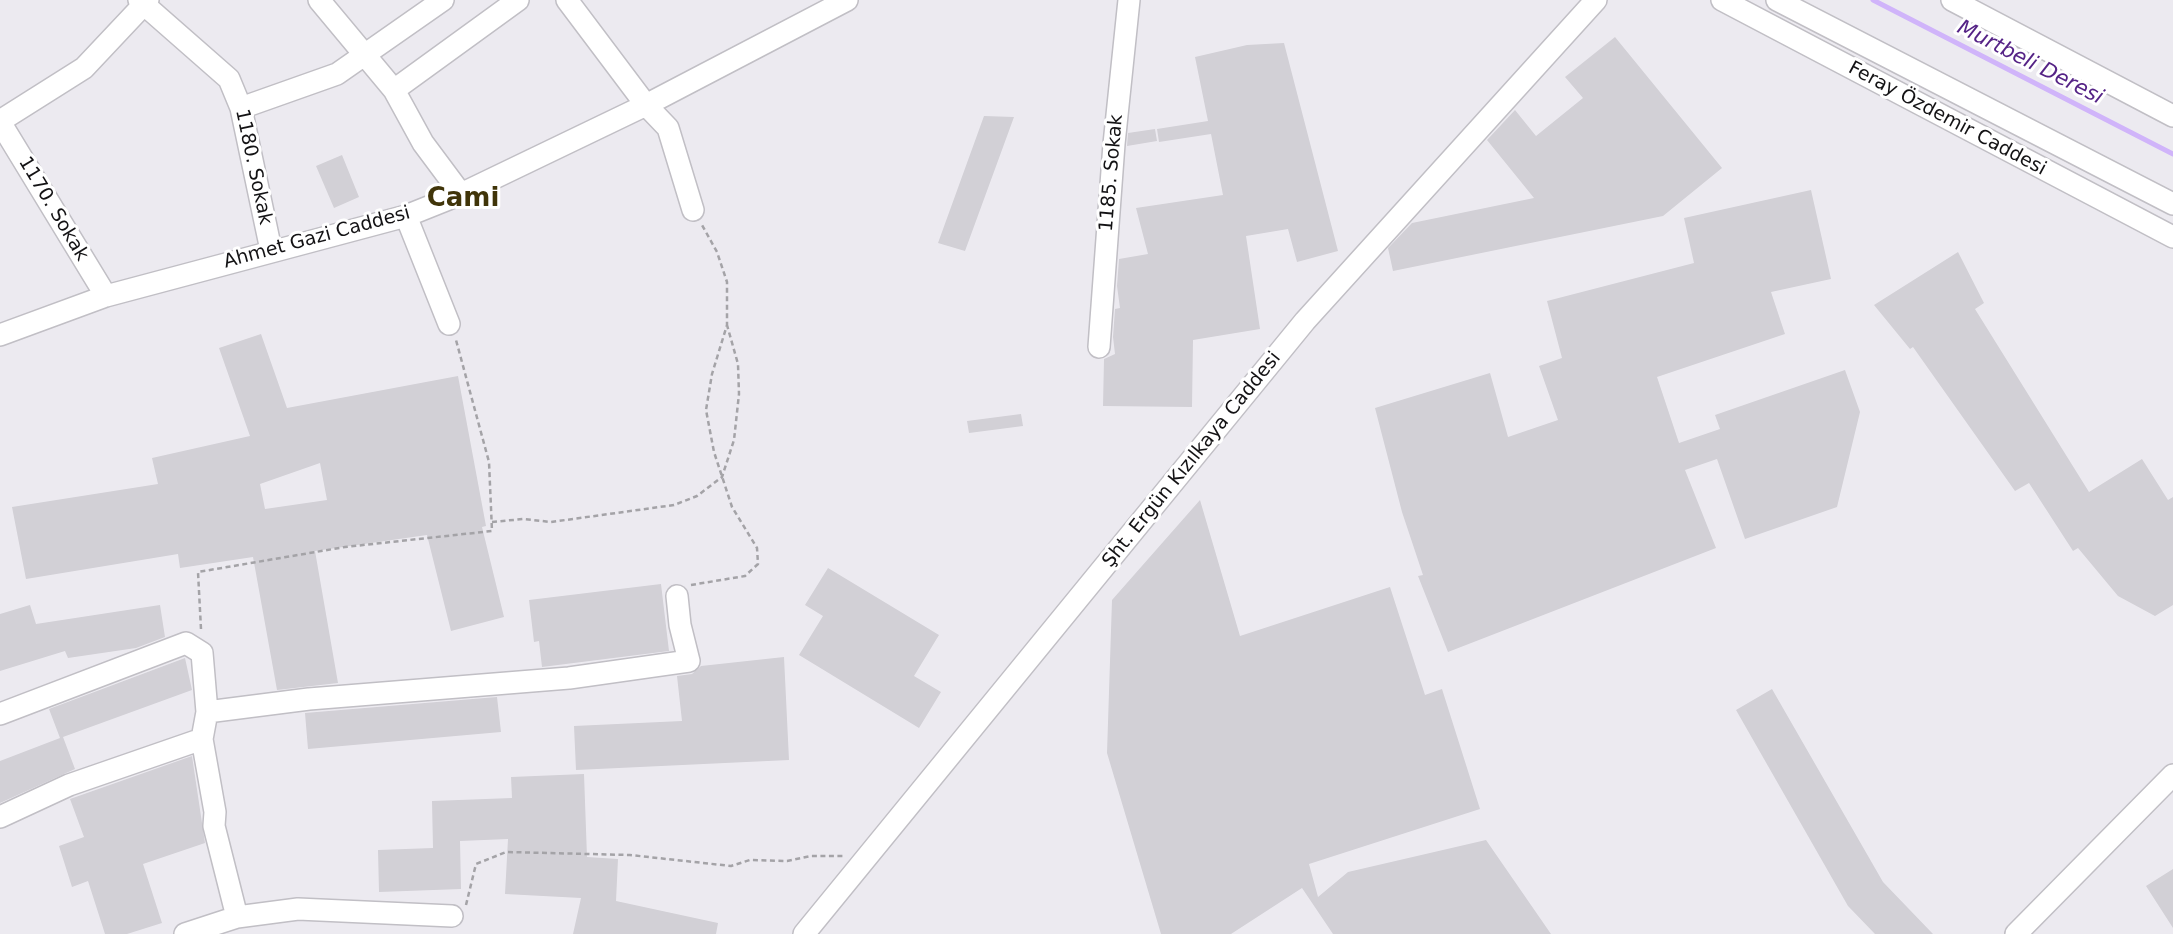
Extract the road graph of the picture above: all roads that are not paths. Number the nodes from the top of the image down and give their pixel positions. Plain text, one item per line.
1 (319, 0) edge
2 (443, 0) edge
3 (518, 0) edge
4 (567, 0) edge
5 (847, 0) edge
6 (1129, 0) edge
7 (1596, 0) edge
8 (1722, 0) edge
9 (1776, 0) edge
10 (1952, 0) edge
11 (143, 1) edge
12 (1760, 20) junction
13 (365, 55) junction
14 (394, 90) junction
15 (646, 105) junction
16 (241, 108) junction
17 (2173, 116) edge
18 (0, 122) edge
19 (461, 194) junction
20 (2173, 204) edge
21 (693, 210) road end
22 (406, 216) junction
23 (2173, 237) edge
24 (271, 250) junction
25 (106, 296) junction
26 (449, 324) road end
27 (0, 335) edge
28 (1099, 346) dead end
29 (677, 596) road end
30 (207, 712) junction
31 (0, 714) edge
32 (202, 739) junction
33 (2173, 775) edge
34 (0, 817) edge
35 (452, 916) road end
36 (237, 917) junction
37 (185, 934) edge
38 (804, 934) edge
39 (2016, 934) edge

1 - 13 street
2 - 13 street
3 - 14 street
4 - 15 street
5 - 15 street, Ahmet Gazi Caddesi
6 - 28 street, 1185. Sokak
7 - 38 street, Şht. Ergün Kızılkaya Caddesi
8 - 12 street, Feray Özdemir Caddesi
9 - 12 street
9 - 20 street
10 - 17 street
11 - 16 street, 1180. Sokak
11 - 18 street
12 - 23 street, Feray Özdemir Caddesi
13 - 14 street
13 - 16 street
14 - 19 street
15 - 19 street, Ahmet Gazi Caddesi
15 - 21 street
16 - 24 street, 1180. Sokak
18 - 25 street, 1170. Sokak
19 - 22 street, Ahmet Gazi Caddesi
22 - 24 street, Ahmet Gazi Caddesi
22 - 26 street
24 - 25 street, Ahmet Gazi Caddesi
25 - 27 street, Ahmet Gazi Caddesi
29 - 30 street
30 - 31 street
30 - 32 street
32 - 34 street
32 - 36 street
33 - 39 street
35 - 36 street
36 - 37 street

